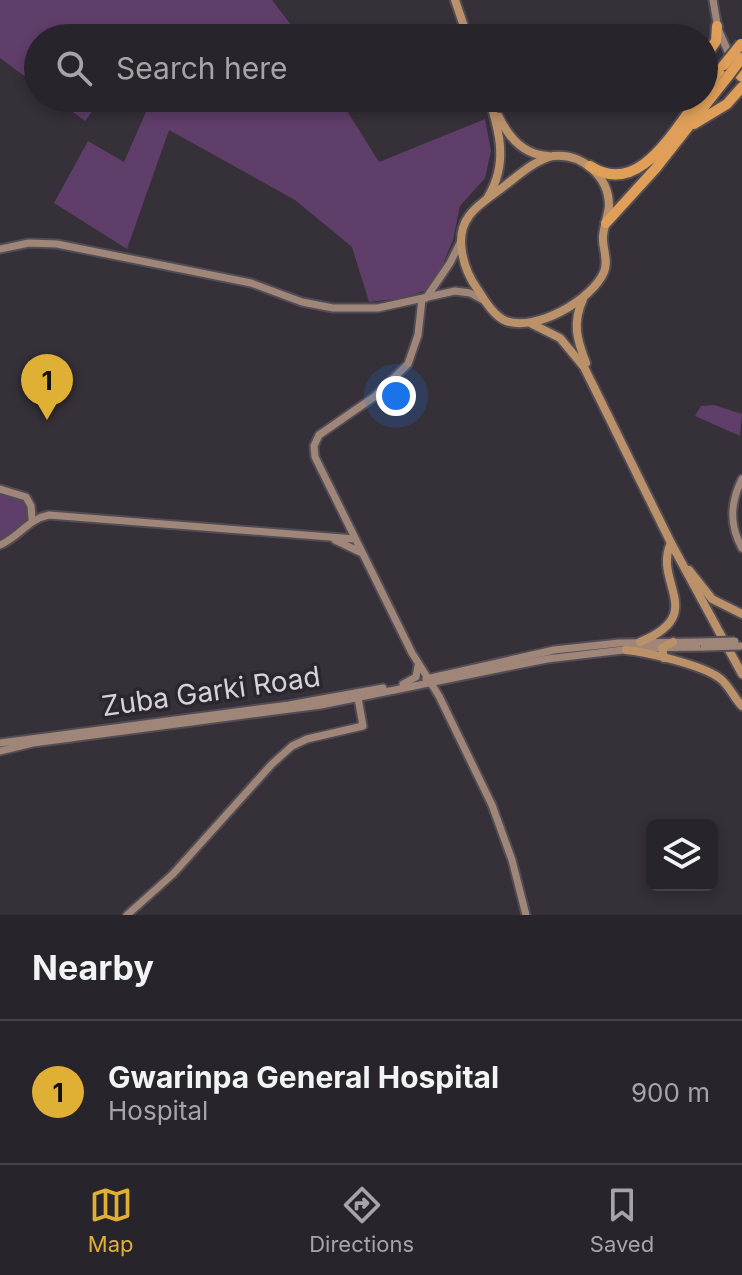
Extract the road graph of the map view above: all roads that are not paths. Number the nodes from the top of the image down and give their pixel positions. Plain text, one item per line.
1 (455, 0) edge
2 (717, 0) edge
3 (463, 24) edge
4 (717, 24) edge
5 (718, 28) edge
6 (741, 43) edge
7 (742, 58) edge
8 (736, 73) edge
9 (718, 83) edge
10 (741, 89) edge
11 (718, 93) edge
12 (718, 110) edge
13 (493, 112) edge
14 (496, 112) edge
15 (681, 112) edge
16 (688, 112) edge
17 (702, 112) edge
18 (715, 112) edge
19 (672, 131) junction
20 (685, 131) junction
21 (553, 156) junction
22 (590, 166) junction
23 (481, 204) junction
24 (606, 223) junction
25 (462, 239) junction
26 (0, 249) edge
27 (589, 290) junction
28 (427, 297) junction
29 (487, 303) junction
30 (524, 323) junction
31 (596, 390) junction
32 (742, 479) edge
33 (742, 487) edge
34 (0, 489) edge
35 (28, 500) junction
36 (49, 515) junction
37 (32, 519) junction
38 (346, 522) junction
39 (333, 538) junction
40 (355, 539) junction
41 (742, 540) edge
42 (671, 543) junction
43 (0, 545) edge
44 (742, 548) edge
45 (363, 555) junction
46 (682, 564) junction
47 (742, 614) edge
48 (663, 631) junction
49 (640, 642) junction
50 (740, 644) edge
51 (666, 645) junction
52 (626, 650) junction
53 (664, 658) junction
54 (418, 663) junction
55 (742, 674) edge
56 (429, 681) junction
57 (403, 684) junction
58 (358, 698) junction
59 (742, 706) edge
60 (0, 743) edge
61 (0, 751) edge
62 (127, 915) edge
63 (526, 915) edge

1 - 3 main road
2 - 4 street
2 - 8 street
5 - 8 street
6 - 8 highway, bridge
7 - 8 highway, bridge
8 - 9 highway
8 - 11 highway
10 - 12 highway
13 - 23 main road
14 - 21 main road
15 - 19 highway
16 - 19 highway
17 - 20 highway
18 - 20 highway
19 - 22 highway
20 - 24 highway
21 - 22 main road
21 - 23 main road
22 - 24 main road
23 - 25 main road
24 - 27 main road
25 - 28 street
25 - 29 main road
26 - 28 street
27 - 30 main road
27 - 31 main road
28 - 29 street
28 - 38 street
29 - 30 main road
30 - 31 main road
31 - 42 main road
32 - 44 street
33 - 41 street
34 - 35 street
35 - 36 street
35 - 37 street
36 - 37 street
36 - 39 street
37 - 43 street
38 - 39 street
38 - 40 street
39 - 40 street
39 - 45 street
40 - 45 street
42 - 46 main road
42 - 48 main road
45 - 54 street
46 - 47 main road
46 - 55 main road
48 - 49 main road
48 - 51 main road
49 - 51 street
49 - 56 street
50 - 51 street, bridge
51 - 52 street
51 - 53 main road
52 - 53 main road
52 - 56 street
53 - 59 main road
54 - 56 street
54 - 57 street
56 - 57 street, Zuba Garki Road
56 - 58 street, Zuba Garki Road
56 - 63 street
57 - 60 street, Zuba Garki Road
58 - 61 street, Zuba Garki Road
58 - 62 street, Zuba Garki Road

